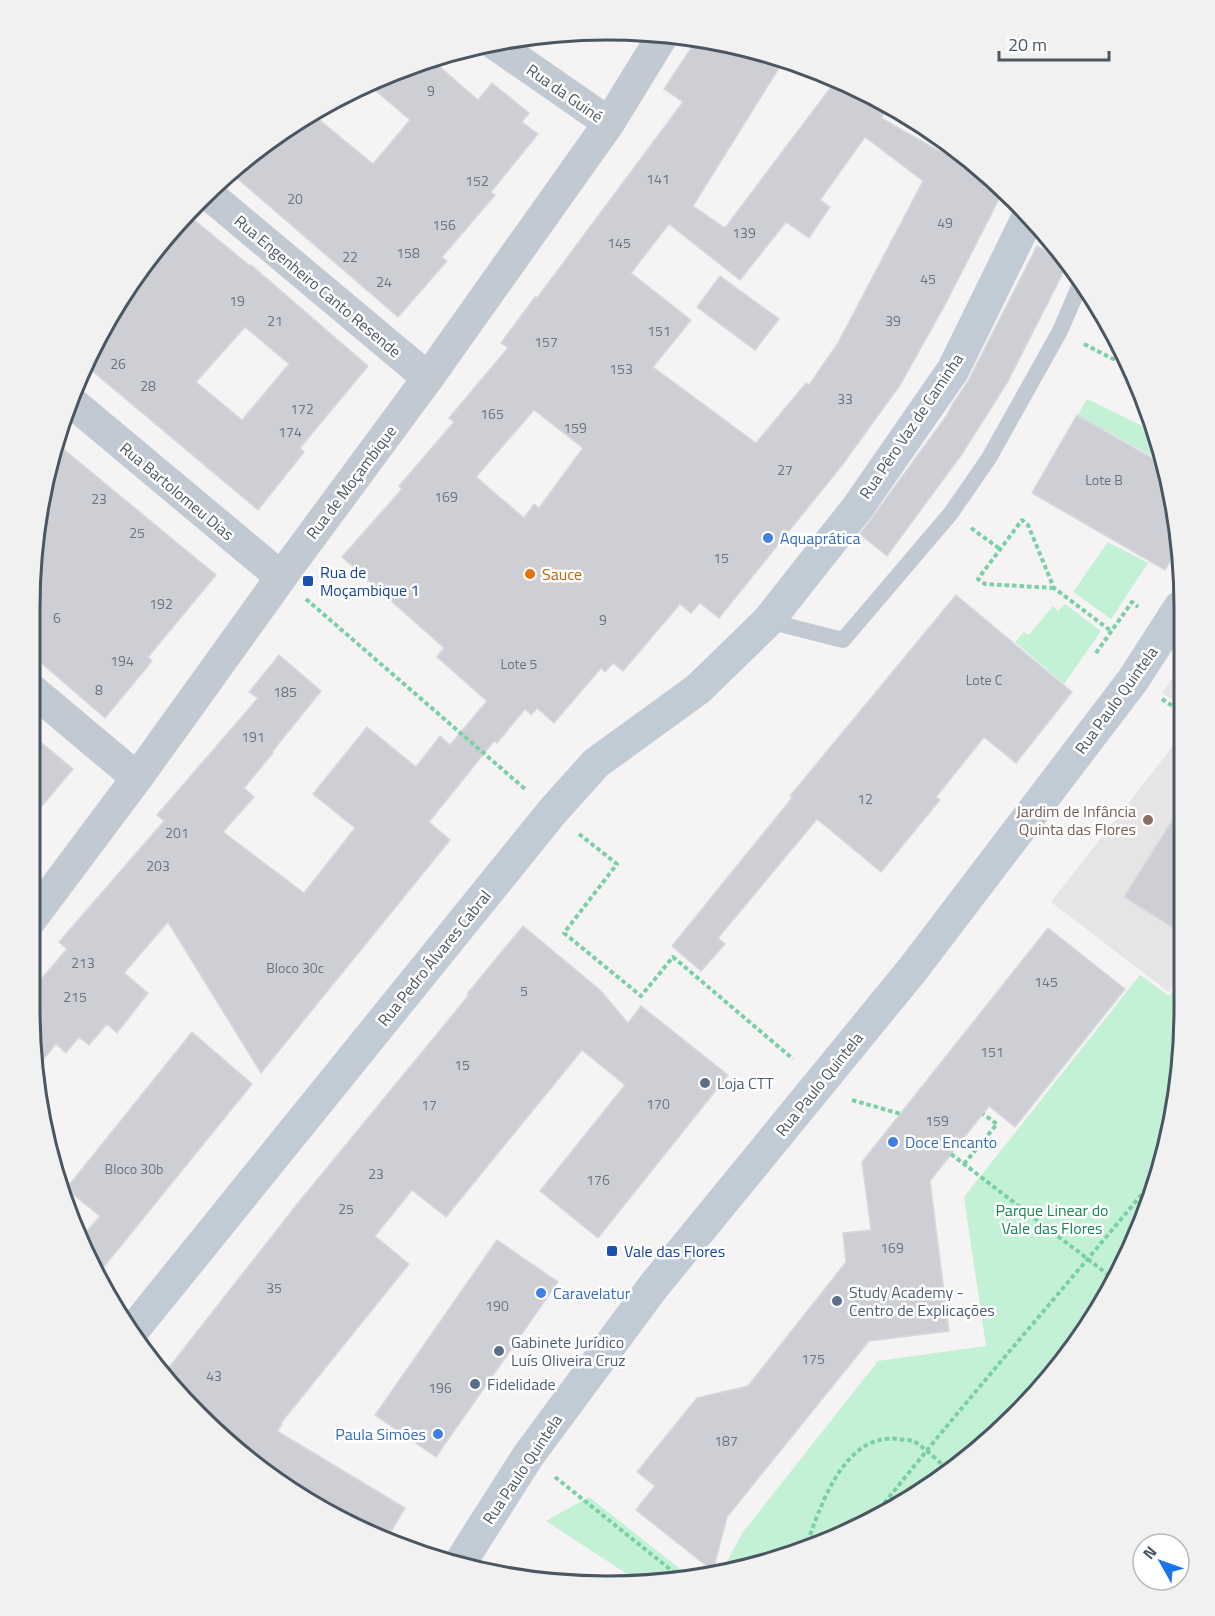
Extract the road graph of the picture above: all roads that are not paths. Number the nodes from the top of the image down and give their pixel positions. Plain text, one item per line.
1 (658, 43) edge
2 (503, 50) edge
3 (609, 123) junction
4 (215, 200) edge
5 (1025, 224) edge
6 (1078, 290) edge
7 (428, 378) junction
8 (78, 407) edge
9 (280, 577) junction
10 (1174, 618) edge
11 (768, 621) junction
12 (40, 697) edge
13 (137, 778) junction
14 (40, 908) edge
15 (137, 1325) edge
16 (464, 1557) edge

1 - 3 street, Rua de Moçambique
2 - 3 street, Rua da Guiné
3 - 7 street, Rua de Moçambique
4 - 7 street, Rua Engenheiro Canto Resende
5 - 11 street, Rua Pêro Vaz de Caminha
6 - 11 lane
7 - 9 street, Rua de Moçambique
8 - 9 street, Rua Bartolomeu Dias
9 - 13 street, Rua de Moçambique
10 - 16 street, Rua Paulo Quintela
11 - 15 street, Rua Pedro Álvares Cabral
12 - 13 street
13 - 14 street, Rua de Moçambique

